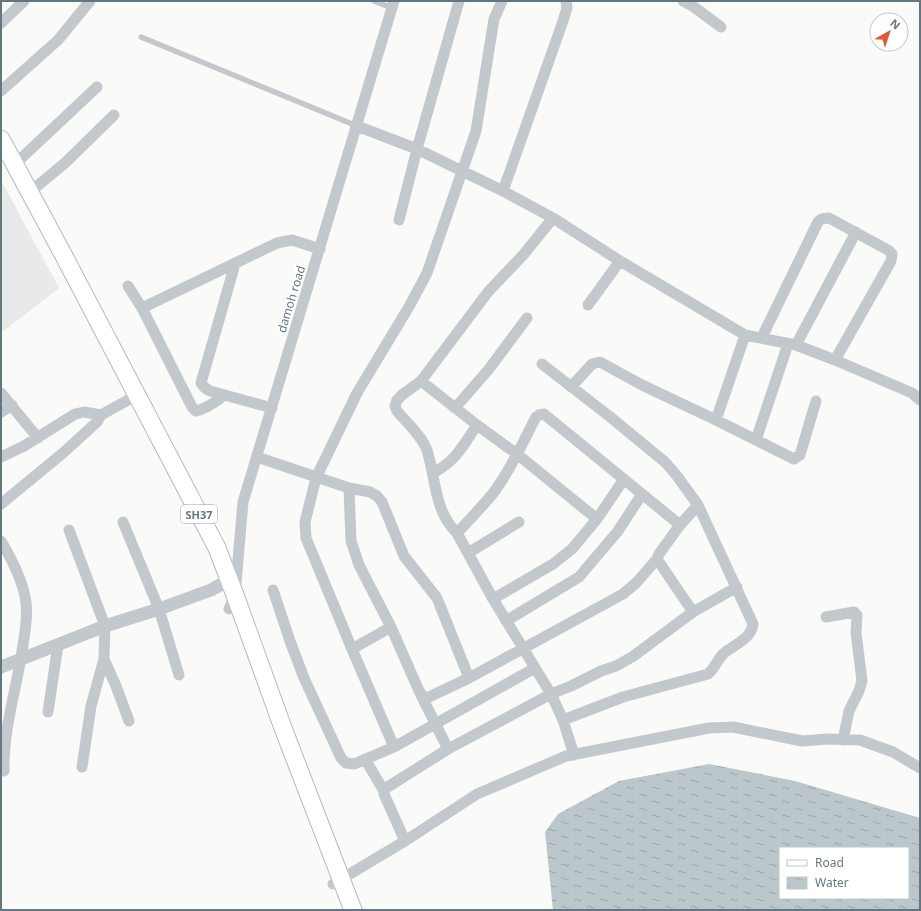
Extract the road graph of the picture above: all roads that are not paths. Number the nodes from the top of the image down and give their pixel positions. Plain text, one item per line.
1 (23, 1) edge
2 (90, 1) edge
3 (374, 1) edge
4 (459, 1) edge
5 (502, 1) edge
6 (566, 1) edge
7 (683, 1) edge
8 (393, 4) edge
9 (1, 23) edge
10 (722, 27) dead end
11 (140, 37) dead end
12 (97, 87) dead end
13 (1, 90) edge
14 (114, 115) dead end
15 (357, 126) junction
16 (1, 138) edge
17 (417, 149) junction
18 (8, 161) edge
19 (463, 171) junction
20 (503, 190) junction
21 (30, 192) junction
22 (553, 218) junction
23 (399, 220) dead end
24 (856, 232) junction
25 (320, 249) junction
26 (620, 261) junction
27 (235, 264) junction
28 (128, 286) dead end
29 (588, 305) dead end
30 (142, 308) junction
31 (526, 318) dead end
32 (745, 335) junction
33 (762, 337) junction
34 (792, 344) junction
35 (836, 360) junction
36 (542, 364) dead end
37 (421, 381) junction
38 (571, 387) junction
39 (1, 393) edge
40 (225, 395) junction
41 (917, 395) edge
42 (128, 400) junction
43 (816, 401) dead end
44 (12, 405) junction
45 (272, 408) junction
46 (455, 408) junction
47 (1, 412) edge
48 (101, 415) junction
49 (716, 420) junction
50 (477, 425) junction
51 (38, 438) junction
52 (756, 440) junction
53 (517, 454) junction
54 (1, 457) edge
55 (257, 457) junction
56 (433, 473) junction
57 (316, 478) junction
58 (624, 479) junction
59 (349, 488) junction
60 (642, 494) junction
61 (1, 504) edge
62 (698, 505) junction
63 (596, 519) junction
64 (124, 522) dead end
65 (519, 522) dead end
66 (680, 525) junction
67 (69, 530) dead end
68 (457, 533) junction
69 (1, 541) edge
70 (468, 553) junction
71 (5, 559) edge
72 (657, 559) junction
73 (737, 587) junction
74 (273, 590) dead end
75 (228, 592) junction
76 (493, 599) junction
77 (159, 609) junction
78 (693, 612) junction
79 (826, 617) dead end
80 (506, 621) junction
81 (106, 626) junction
82 (391, 627) junction
83 (58, 644) junction
84 (523, 648) junction
85 (352, 650) junction
86 (22, 659) junction
87 (104, 659) junction
88 (1, 667) edge
89 (535, 668) junction
90 (178, 675) dead end
91 (469, 678) junction
92 (551, 694) junction
93 (421, 695) junction
94 (48, 712) dead end
95 (563, 720) junction
96 (129, 721) dead end
97 (436, 724) junction
98 (843, 740) junction
99 (394, 747) junction
100 (448, 749) junction
101 (574, 755) junction
102 (365, 759) junction
103 (82, 767) dead end
104 (920, 768) edge
105 (4, 771) dead end
106 (384, 791) junction
107 (405, 841) junction
108 (337, 882) junction
109 (343, 910) edge
110 (353, 910) edge

1 - 9 street
2 - 13 street
3 - 8 lane
4 - 17 street
5 - 19 street
6 - 20 street
7 - 10 street
8 - 15 street, damoh road
11 - 15 lane
12 - 18 street
14 - 21 street
15 - 17 street
15 - 25 street, damoh road
16 - 18 main road, SH37
17 - 19 street
17 - 23 street
18 - 21 main road, SH37
18 - 42 main road, SH37
19 - 20 street
19 - 57 street
20 - 22 street
21 - 75 main road, SH37
22 - 26 street
22 - 37 street
24 - 33 street
24 - 34 street
24 - 35 street
25 - 27 street
25 - 45 street, damoh road
26 - 29 street
26 - 32 street
27 - 30 street
27 - 40 street
28 - 30 street
30 - 40 street
31 - 46 street
32 - 33 street
32 - 49 street
33 - 34 street
34 - 35 street
34 - 52 street
35 - 41 street
36 - 38 street
37 - 46 street
37 - 56 street
38 - 49 street
38 - 62 street
39 - 44 street
40 - 45 street
42 - 48 street
42 - 75 main road, SH37
43 - 52 street
44 - 47 street
44 - 51 street
45 - 55 street, damoh road
46 - 50 street
48 - 51 street
48 - 61 street
49 - 52 street
50 - 53 street
50 - 56 street
51 - 54 street
53 - 58 street
53 - 63 street
53 - 68 street
55 - 57 street
55 - 75 street, damoh road
56 - 68 street
57 - 59 street
57 - 85 street
58 - 60 street
58 - 63 street
59 - 82 street
59 - 91 street
60 - 66 street
60 - 80 street
62 - 66 street
62 - 73 street
63 - 76 street
64 - 77 street
65 - 70 street
66 - 72 street
67 - 81 street
68 - 70 street
69 - 71 street
70 - 76 street
71 - 86 street
72 - 78 street
72 - 84 street
73 - 78 street
73 - 95 street
74 - 102 street
75 - 77 street
75 - 108 main road, SH37
76 - 80 street
77 - 81 street
77 - 90 street
78 - 92 street
79 - 98 street
80 - 84 street
81 - 83 street
81 - 87 street
82 - 85 street
82 - 93 street
83 - 86 street
83 - 94 street
84 - 89 street
84 - 91 street
85 - 99 street
86 - 88 street
86 - 105 street
87 - 96 street
87 - 103 street
89 - 92 street
89 - 97 street
91 - 93 street
92 - 95 street
92 - 100 street
93 - 97 street
95 - 101 street
97 - 99 street
97 - 100 street
98 - 101 street
98 - 104 street
99 - 102 street
100 - 106 street
101 - 107 street
102 - 106 street
106 - 107 street
107 - 108 street
108 - 109 main road, SH37
108 - 110 main road, SH37

